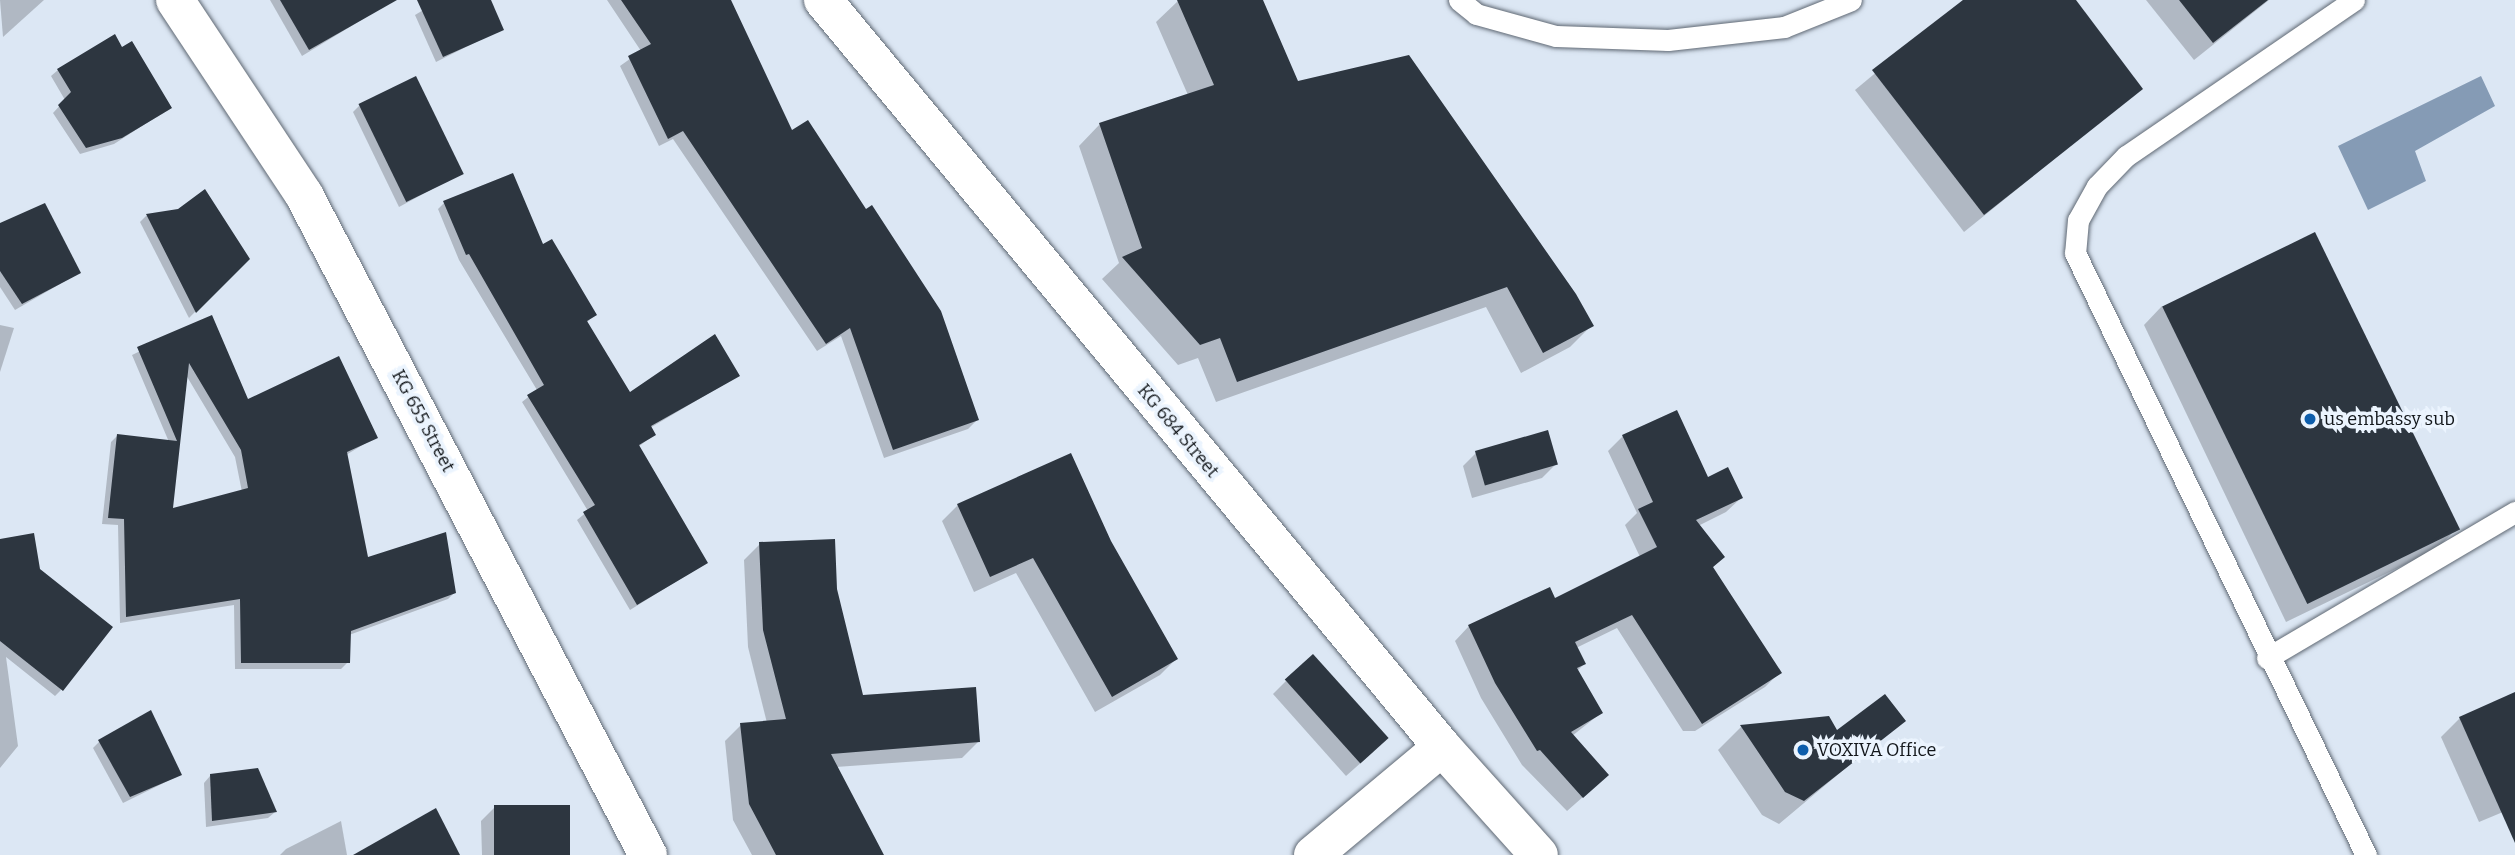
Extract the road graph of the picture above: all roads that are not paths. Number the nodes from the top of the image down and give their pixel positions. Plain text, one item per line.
1 (175, 0) edge
2 (823, 0) edge
3 (1459, 0) edge
4 (1851, 0) edge
5 (2354, 0) edge
6 (2515, 512) edge
7 (2267, 658) junction
8 (1442, 747) junction
9 (648, 855) edge
10 (1313, 855) edge
11 (1539, 855) edge
12 (2366, 855) edge

1 - 9 street, KG 655 Street
2 - 8 street, KG 684 Street
3 - 4 lane
5 - 7 lane
6 - 7 lane
7 - 12 lane
8 - 10 street
8 - 11 street, KG 684 Street

